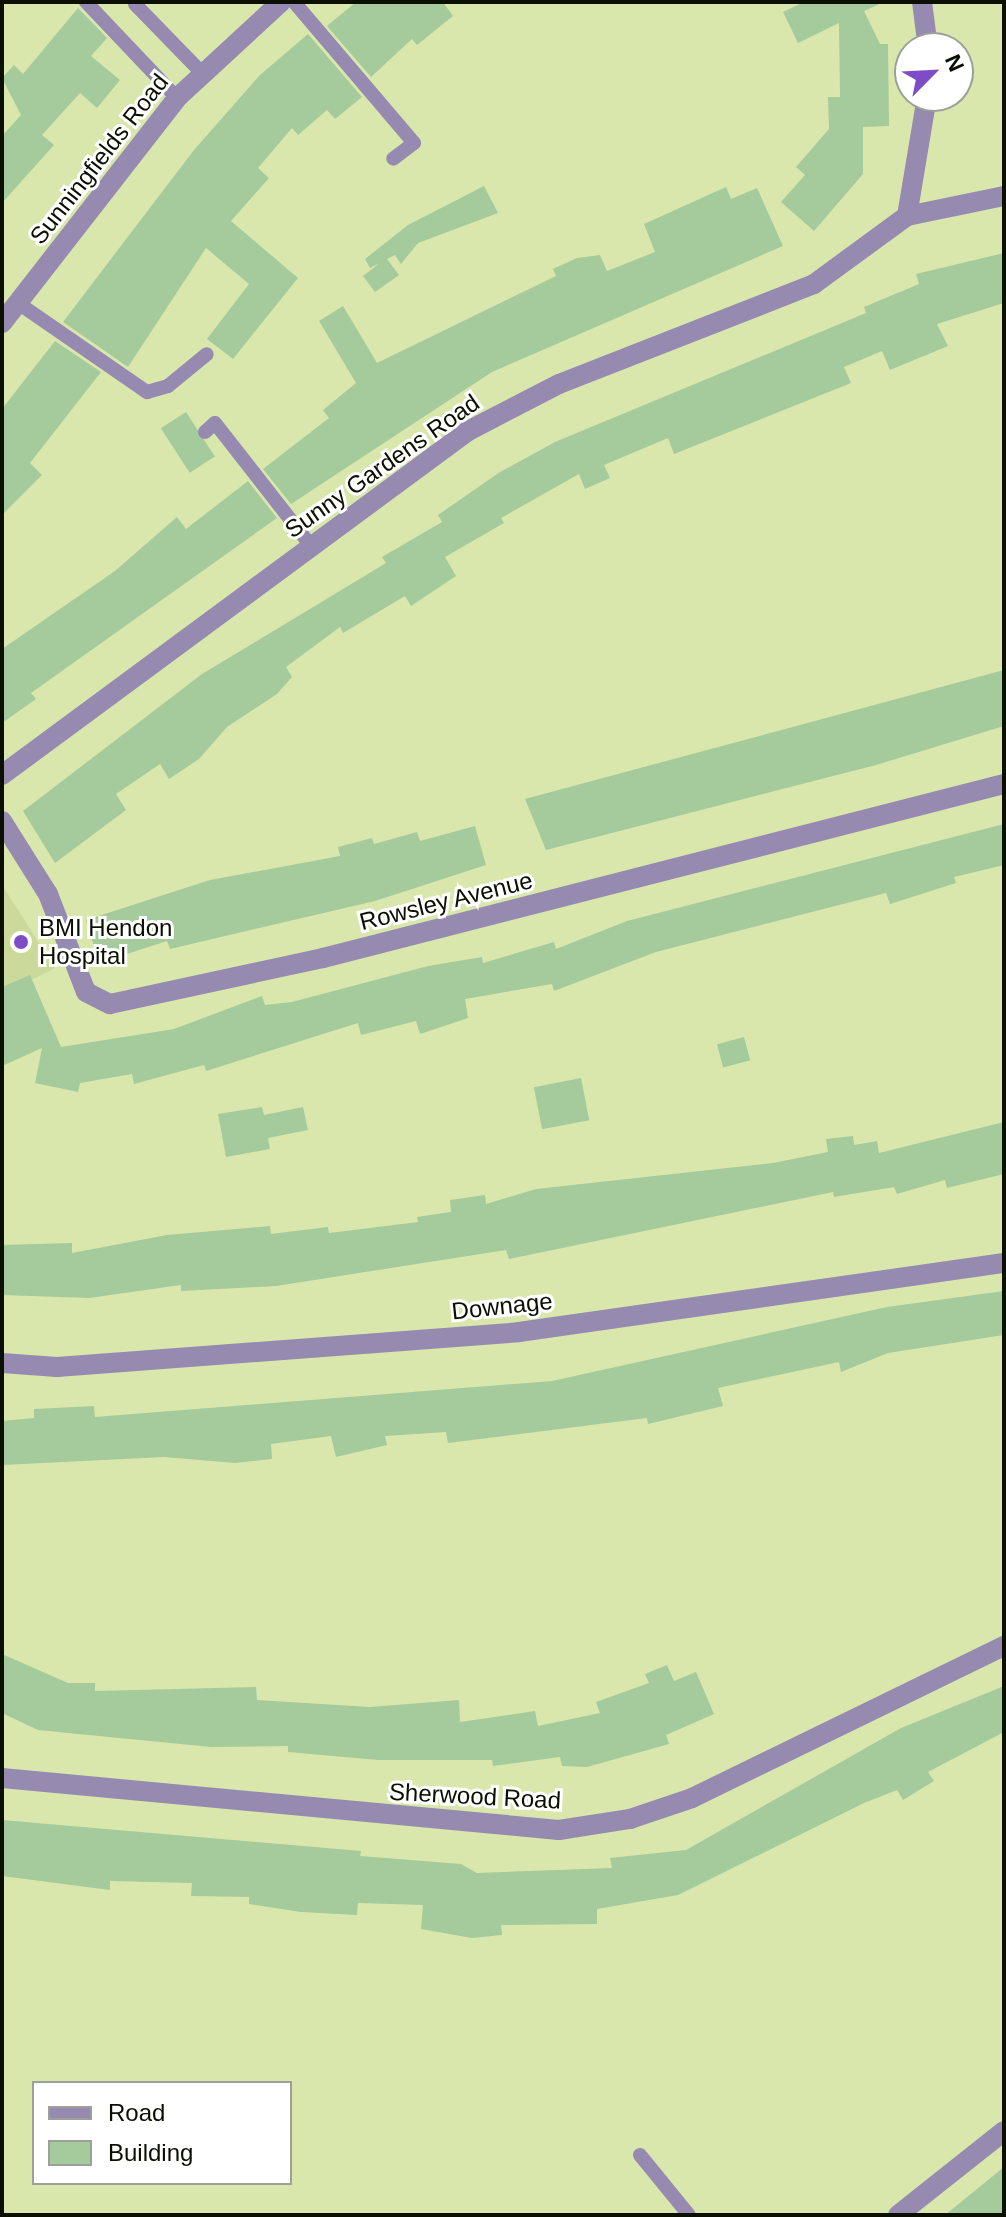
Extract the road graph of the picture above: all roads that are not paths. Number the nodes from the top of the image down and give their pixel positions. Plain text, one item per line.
1 (86, 2) edge
2 (281, 2) edge
3 (294, 2) edge
4 (922, 2) edge
5 (135, 4) edge
6 (926, 32) edge
7 (203, 74) junction
8 (177, 98) junction
9 (924, 112) edge
10 (393, 159) dead end
11 (1004, 196) edge
12 (907, 216) junction
13 (18, 303) junction
14 (2, 323) edge
15 (207, 354) dead end
16 (205, 432) dead end
17 (312, 547) junction
18 (2, 775) edge
19 (1004, 784) edge
20 (2, 821) edge
21 (1004, 1263) edge
22 (2, 1363) edge
23 (1004, 1646) edge
24 (2, 1778) edge
25 (1004, 2131) edge
26 (640, 2155) dead end
27 (689, 2215) edge
28 (898, 2215) edge

1 - 8 lane
2 - 7 street, Sunningfields Road
3 - 10 lane
4 - 6 street
5 - 7 lane
7 - 8 street, Sunningfields Road
8 - 13 street, Sunningfields Road
9 - 12 street
11 - 12 street, Sunny Gardens Road
12 - 17 street, Sunny Gardens Road
13 - 14 street, Sunningfields Road
13 - 15 lane
16 - 17 lane
17 - 18 street, Sunny Gardens Road
19 - 20 street, Rowsley Avenue
21 - 22 street, Downage
23 - 24 street, Sherwood Road
25 - 28 street
26 - 27 lane

